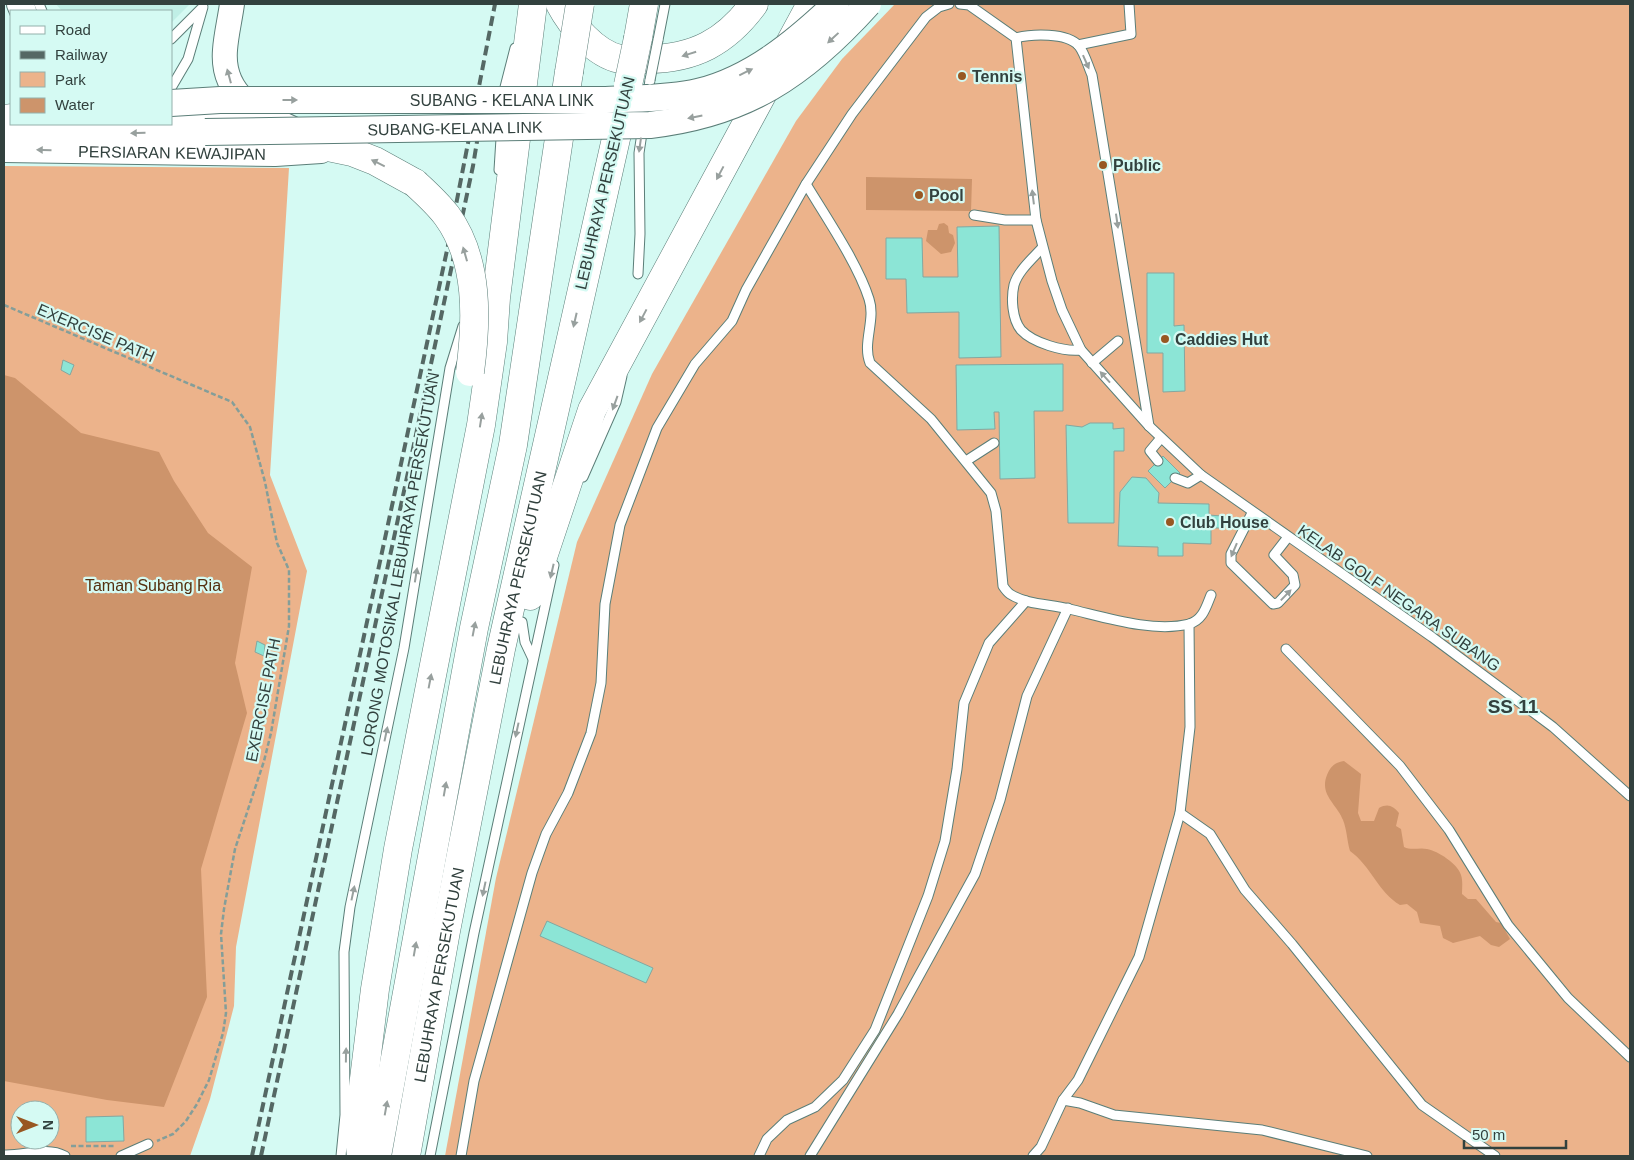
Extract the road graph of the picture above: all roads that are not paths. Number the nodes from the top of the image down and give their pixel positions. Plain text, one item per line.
1 (232, 4) edge
2 (533, 4) edge
3 (560, 4) edge
4 (580, 4) edge
5 (644, 4) edge
6 (665, 4) edge
7 (754, 4) edge
8 (836, 4) edge
9 (868, 4) edge
10 (949, 4) edge
11 (966, 4) edge
12 (1130, 4) edge
13 (811, 5) edge
14 (205, 6) edge
15 (172, 38) edge
16 (1016, 38) junction
17 (516, 39) dead end
18 (648, 39) junction
19 (1078, 46) junction
20 (639, 82) junction
21 (172, 86) edge
22 (172, 99) edge
23 (220, 100) junction
24 (172, 103) edge
25 (172, 116) edge
26 (4, 132) edge
27 (4, 150) edge
28 (338, 150) junction
29 (499, 176) dead end
30 (806, 184) junction
31 (496, 214) dead end
32 (974, 216) dead end
33 (1036, 220) junction
34 (1042, 248) junction
35 (638, 274) dead end
36 (1118, 341) dead end
37 (1081, 350) junction
38 (625, 356) dead end
39 (1092, 363) junction
40 (1143, 395) junction
41 (1128, 402) junction
42 (1149, 426) junction
43 (1161, 438) junction
44 (994, 443) dead end
45 (966, 461) junction
46 (1158, 461) dead end
47 (1201, 475) junction
48 (1175, 478) dead end
49 (580, 485) dead end
50 (1252, 513) junction
51 (458, 536) junction
52 (1288, 537) junction
53 (555, 559) dead end
54 (1211, 595) dead end
55 (1026, 601) junction
56 (1068, 608) junction
57 (522, 622) junction
58 (1189, 624) junction
59 (501, 649) junction
60 (1286, 649) dead end
61 (533, 659) junction
62 (1630, 796) edge
63 (1180, 813) junction
64 (375, 988) junction
65 (1630, 1057) edge
66 (356, 1061) dead end
67 (354, 1070) dead end
68 (1064, 1100) junction
69 (148, 1144) road end
70 (352, 1147) edge
71 (4, 1156) edge
72 (65, 1156) edge
73 (121, 1156) edge
74 (341, 1156) edge
75 (377, 1156) edge
76 (406, 1156) edge
77 (430, 1156) edge
78 (461, 1156) edge
79 (760, 1156) edge
80 (810, 1156) edge
81 (1033, 1156) edge
82 (1367, 1156) edge
83 (1495, 1156) edge

28 -> 1 main road
51 -> 2 highway, bridge
7 -> 3 highway
75 -> 4 highway, LEBUHRAYA PERSEKUTUAN, bridge
5 - 18 highway, LEBUHRAYA PERSEKUTUAN
6 - 18 lane
23 -> 8 main road, SUBANG - KELANA LINK, bridge
9 -> 26 main road, SUBANG-KELANA LINK, bridge
10 - 30 lane
11 - 16 lane
12 - 19 lane
13 -> 57 highway
14 - 15 lane
14 - 21 lane
16 - 19 lane
33 -> 16 lane, KELAB GOLF NEGARA SUBANG
17 - 29 lane
18 - 20 highway, LEBUHRAYA PERSEKUTUAN, bridge
19 -> 40 lane
20 -> 35 lane
20 -> 59 highway, LEBUHRAYA PERSEKUTUAN
22 - 23 main road, bridge
23 - 24 main road, SUBANG - KELANA LINK, bridge
25 - 28 highway
28 -> 27 main road, PERSIARAN KEWAJIPAN
51 -> 28 highway, bridge
30 - 45 lane
30 - 78 lane
70 -> 31 lane, LORONG MOTOSIKAL LEBUHRAYA PERSEKUTUAN
32 - 33 lane
33 - 34 lane, KELAB GOLF NEGARA SUBANG
34 - 37 lane, KELAB GOLF NEGARA SUBANG
34 - 37 lane
36 - 39 lane
37 - 39 lane, KELAB GOLF NEGARA SUBANG
38 -> 49 lane
41 -> 39 lane, KELAB GOLF NEGARA SUBANG
40 - 41 lane
40 - 42 lane
41 - 42 lane, KELAB GOLF NEGARA SUBANG
42 - 43 lane, KELAB GOLF NEGARA SUBANG
43 - 46 lane
43 - 47 lane, KELAB GOLF NEGARA SUBANG
44 - 45 lane
45 - 55 lane
47 - 48 lane
47 - 50 lane, KELAB GOLF NEGARA SUBANG
50 - 52 lane, KELAB GOLF NEGARA SUBANG
50 -> 52 lane
64 -> 51 highway
52 - 62 lane, KELAB GOLF NEGARA SUBANG
53 -> 61 lane
54 - 58 lane
55 - 56 lane
55 - 79 lane
56 - 58 lane
56 - 80 lane
57 - 59 highway
57 - 61 lane
58 - 63 lane
59 - 76 highway, LEBUHRAYA PERSEKUTUAN
60 - 65 lane
61 -> 77 lane
63 - 68 lane
63 - 83 lane
64 - 66 lane
64 - 70 highway
67 - 70 lane, LORONG MOTOSIKAL LEBUHRAYA PERSEKUTUAN
68 - 81 lane
68 - 82 lane
69 - 73 lane
70 - 74 lane, LORONG MOTOSIKAL LEBUHRAYA PERSEKUTUAN
71 - 72 lane

